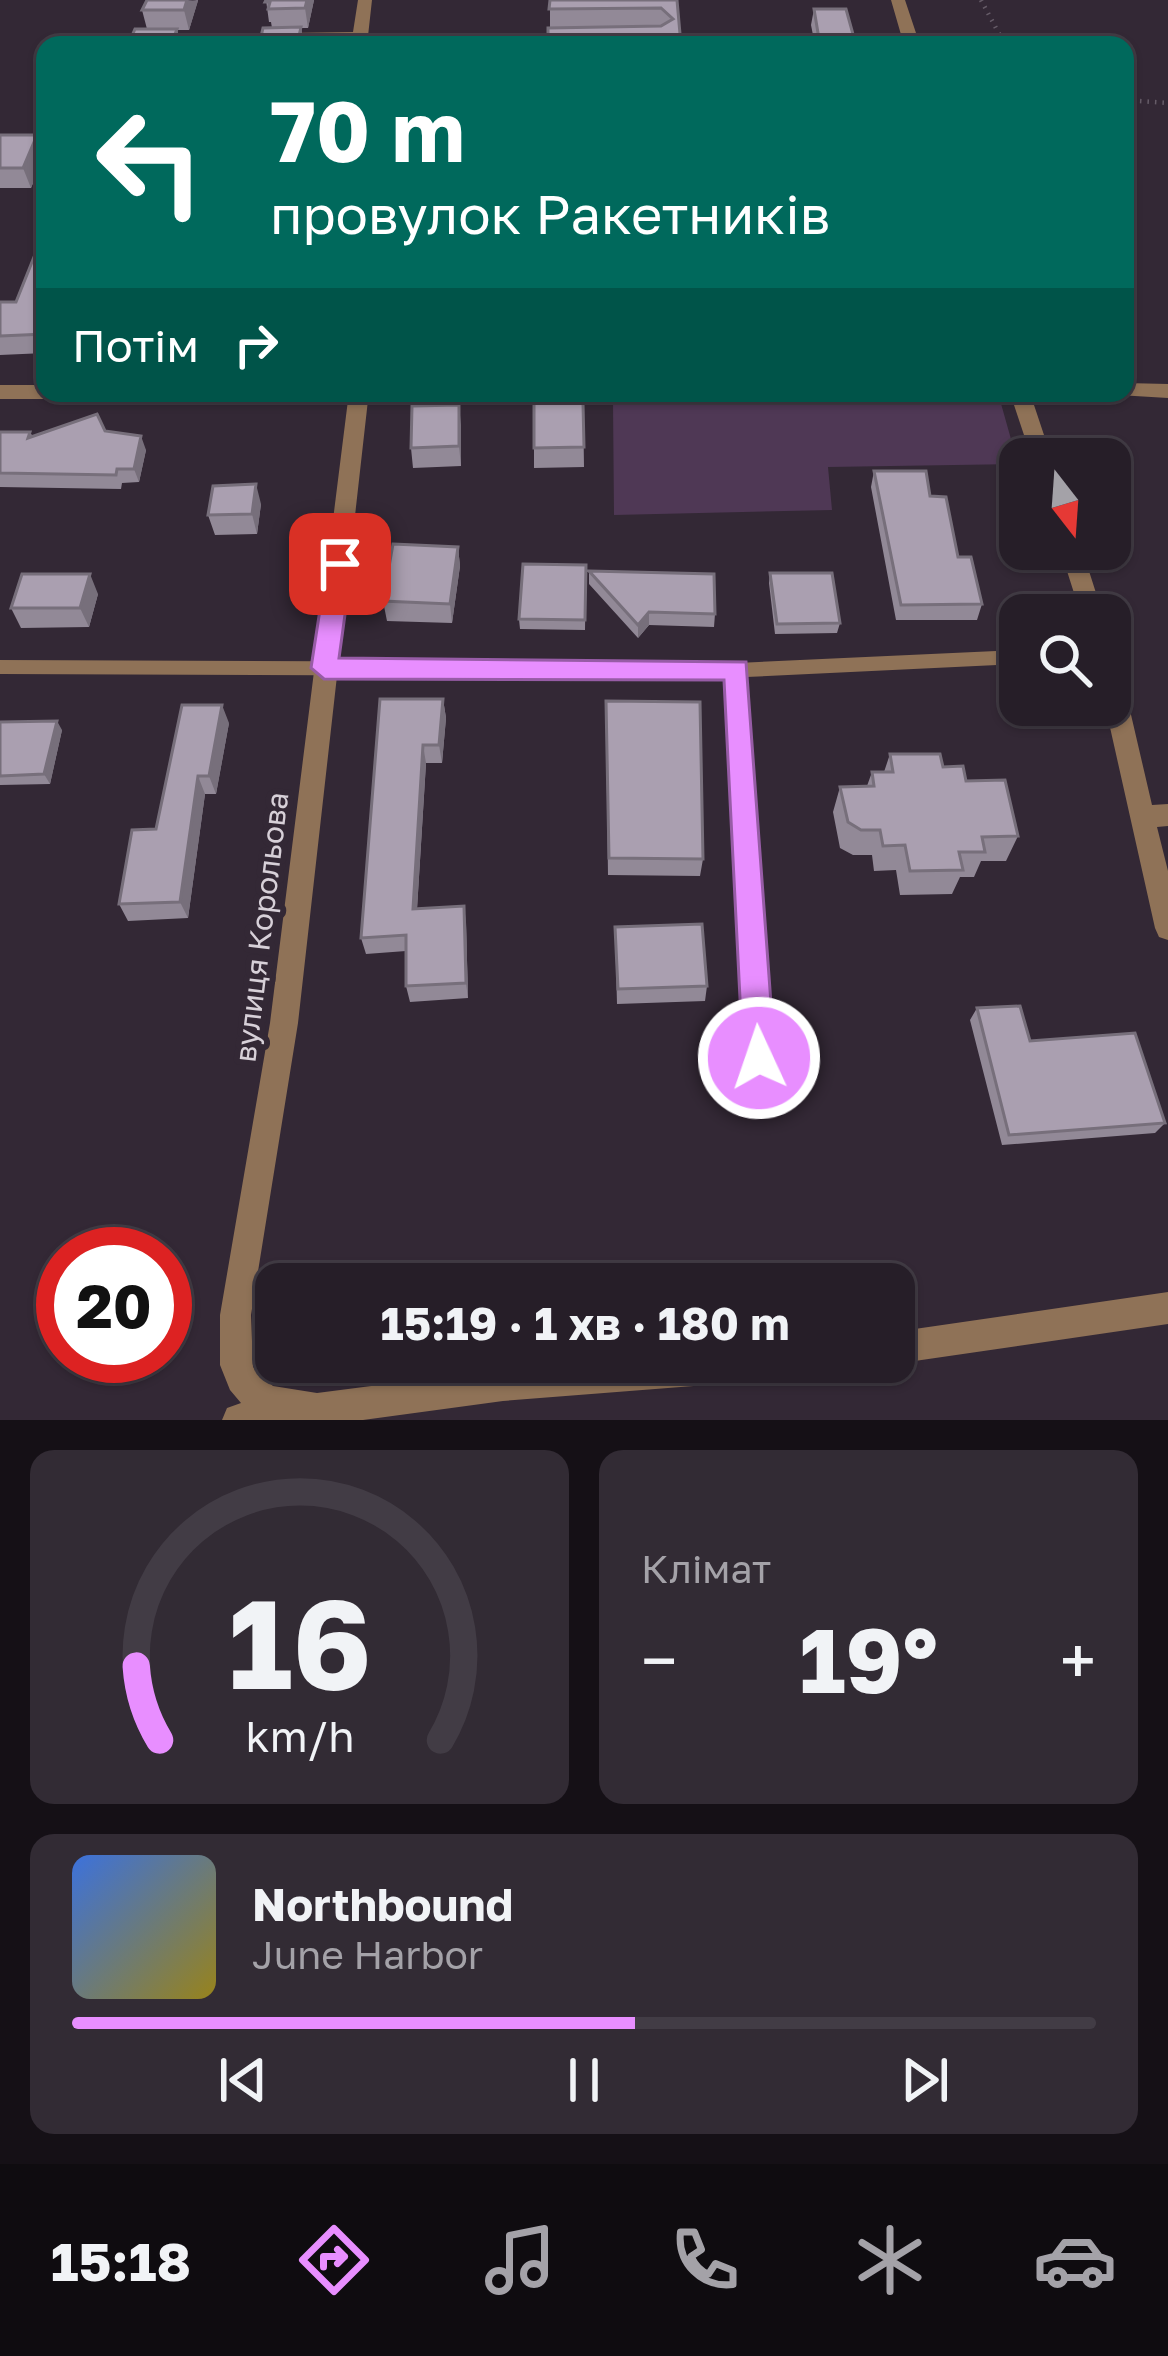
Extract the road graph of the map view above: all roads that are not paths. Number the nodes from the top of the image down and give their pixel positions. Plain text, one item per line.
1 (365, 0) edge
2 (898, 0) edge
3 (360, 36) edge
4 (909, 36) edge
5 (1134, 390) edge
6 (1168, 391) edge
7 (0, 392) edge
8 (36, 392) edge
9 (358, 402) edge
10 (1023, 402) edge
11 (1035, 438) edge
12 (999, 658) edge
13 (0, 667) edge
14 (324, 668) junction
15 (736, 670) junction
16 (1126, 726) edge
17 (1155, 816) edge
18 (1168, 928) edge
19 (759, 1058) dead end
20 (1168, 1308) edge
21 (915, 1345) edge
22 (528, 1383) edge
23 (316, 1409) junction
24 (239, 1420) edge

1 - 3 street
2 - 4 street
5 - 6 street
7 - 8 street
9 - 14 street, вулиця Корольова
10 - 11 street
12 - 15 lane
13 - 14 lane
14 - 15 lane
14 - 23 street, вулиця Корольова
15 - 19 lane
16 - 17 street
17 - 18 street
20 - 21 street
22 - 23 street
23 - 24 street

